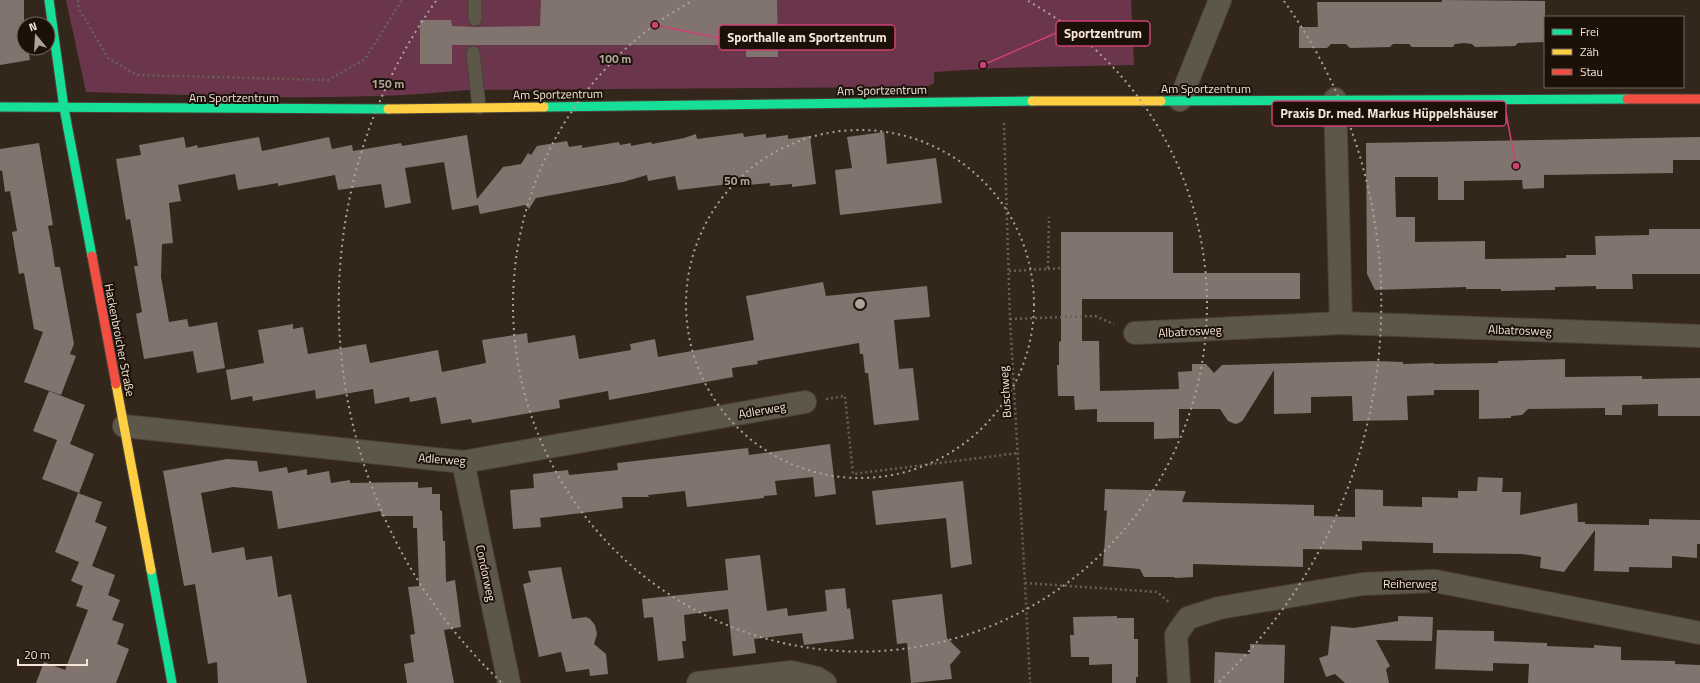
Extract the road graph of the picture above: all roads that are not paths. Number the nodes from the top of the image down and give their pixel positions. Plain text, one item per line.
1 (49, 0) edge
2 (475, 0) edge
3 (1220, 0) edge
4 (475, 19) dead end
5 (473, 53) dead end
6 (1700, 99) edge
7 (1180, 100) junction
8 (1335, 100) junction
9 (0, 107) edge
10 (479, 107) junction
11 (64, 108) junction
12 (1341, 323) junction
13 (1135, 334) road end
14 (1700, 336) edge
15 (805, 402) dead end
16 (124, 426) junction
17 (463, 462) junction
18 (1700, 633) edge
19 (172, 683) edge
20 (508, 683) edge
21 (698, 683) edge
22 (824, 683) edge
23 (1179, 683) edge

1 - 11 street, Hackenbroicher Straße
2 - 4 lane
3 - 7 street
5 - 10 lane
6 - 8 street, Am Sportzentrum
7 - 8 street, Am Sportzentrum
7 - 10 street, Am Sportzentrum
8 - 12 street
9 - 11 street, Am Sportzentrum
10 - 11 street, Am Sportzentrum
11 - 16 street, Hackenbroicher Straße
12 - 13 street, Albatrosweg
12 - 14 street, Albatrosweg
15 - 17 street, Adlerweg
16 - 17 street, Adlerweg
16 - 19 street, Hackenbroicher Straße
17 - 20 street, Condorweg
18 - 23 street, Reiherweg
21 - 22 street

